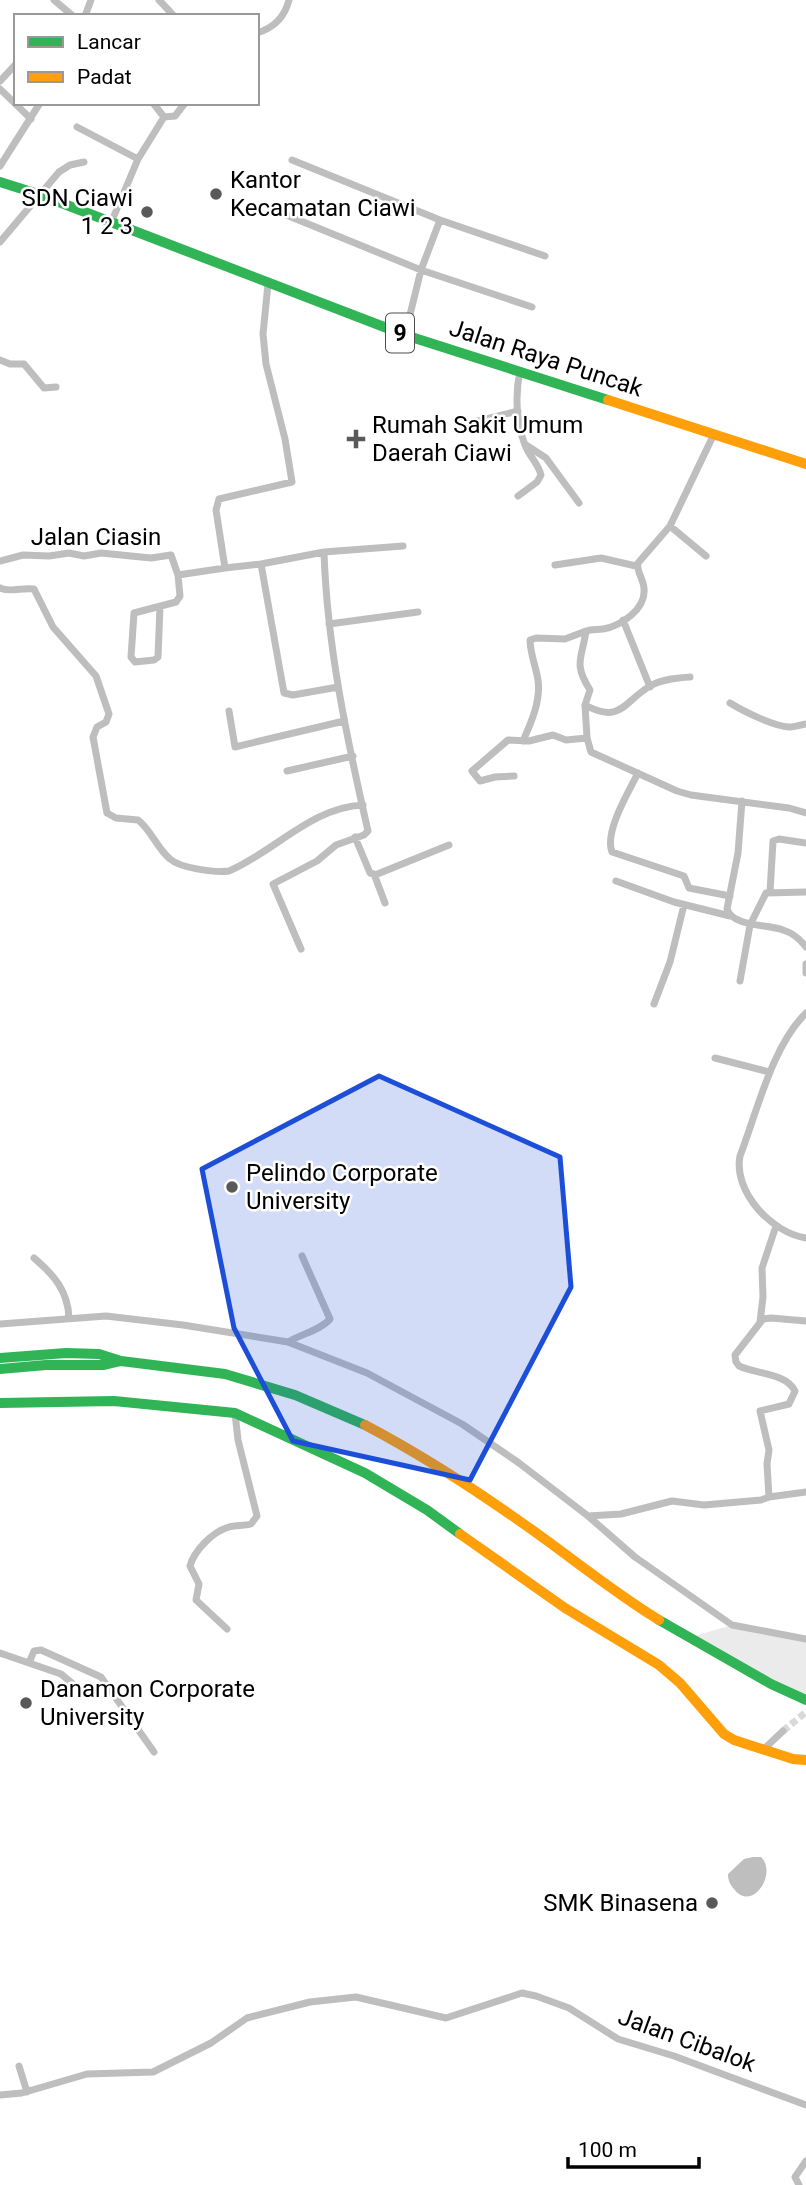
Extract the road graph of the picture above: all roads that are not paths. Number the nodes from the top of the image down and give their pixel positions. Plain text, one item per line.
1 (54, 0) edge
2 (159, 0) edge
3 (289, 0) edge
4 (72, 14) edge
5 (172, 14) edge
6 (259, 32) edge
7 (14, 66) edge
8 (0, 81) edge
9 (0, 89) edge
10 (14, 102) edge
11 (17, 105) edge
12 (39, 105) edge
13 (155, 105) edge
14 (184, 105) edge
15 (164, 117) junction
16 (31, 118) junction
17 (78, 127) dead end
18 (138, 159) junction
19 (292, 160) dead end
20 (84, 162) dead end
21 (0, 166) edge
22 (0, 182) edge
23 (38, 194) junction
24 (274, 210) dead end
25 (440, 220) junction
26 (111, 224) junction
27 (0, 242) edge
28 (545, 256) dead end
29 (421, 270) junction
30 (268, 284) junction
31 (532, 307) dead end
32 (405, 335) junction
33 (0, 360) edge
34 (520, 371) junction
35 (56, 387) dead end
36 (518, 411) junction
37 (474, 422) dead end
38 (714, 433) junction
39 (524, 444) junction
40 (806, 464) edge
41 (518, 496) dead end
42 (579, 503) dead end
43 (670, 526) junction
44 (402, 547) dead end
45 (324, 552) junction
46 (706, 555) dead end
47 (0, 561) edge
48 (261, 564) junction
49 (555, 565) dead end
50 (636, 566) junction
51 (225, 568) junction
52 (178, 575) junction
53 (0, 588) edge
54 (160, 606) junction
55 (418, 611) dead end
56 (623, 620) junction
57 (329, 624) junction
58 (586, 631) junction
59 (690, 677) dead end
60 (338, 687) junction
61 (650, 687) junction
62 (730, 703) dead end
63 (585, 705) junction
64 (229, 711) dead end
65 (344, 721) junction
66 (806, 724) edge
67 (587, 738) junction
68 (523, 741) junction
69 (353, 756) junction
70 (288, 771) dead end
71 (638, 773) junction
72 (513, 776) dead end
73 (742, 801) junction
74 (363, 804) junction
75 (806, 813) edge
76 (355, 837) junction
77 (806, 843) edge
78 (449, 845) dead end
79 (375, 875) junction
80 (616, 881) dead end
81 (770, 892) junction
82 (806, 892) edge
83 (730, 896) junction
84 (385, 903) dead end
85 (684, 905) junction
86 (730, 916) junction
87 (750, 925) junction
88 (806, 947) edge
89 (301, 949) dead end
90 (806, 964) edge
91 (806, 973) edge
92 (740, 981) dead end
93 (654, 1004) dead end
94 (806, 1013) edge
95 (715, 1058) dead end
96 (769, 1072) junction
97 (776, 1226) junction
98 (806, 1238) edge
99 (302, 1256) dead end
100 (34, 1258) dead end
101 (69, 1318) junction
102 (806, 1321) edge
103 (760, 1322) junction
104 (0, 1324) edge
105 (288, 1342) junction
106 (0, 1359) edge
107 (121, 1361) junction
108 (0, 1369) edge
109 (0, 1403) edge
110 (235, 1413) junction
111 (806, 1492) edge
112 (769, 1497) junction
113 (588, 1516) junction
114 (227, 1629) dead end
115 (806, 1639) edge
116 (0, 1653) edge
117 (29, 1664) junction
118 (74, 1684) dead end
119 (806, 1700) edge
120 (783, 1731) tunnel mouth
121 (764, 1749) junction
122 (154, 1752) dead end
123 (806, 1760) edge
124 (19, 2066) dead end
125 (27, 2092) junction
126 (0, 2095) edge
127 (806, 2105) edge
128 (806, 2161) edge
129 (799, 2185) edge

1 - 4 street
2 - 5 street
3 - 6 street
7 - 8 street
9 - 10 street
11 - 16 street
12 - 16 street
13 - 15 street
14 - 15 street
15 - 18 street
16 - 21 street
17 - 18 street
18 - 26 street
19 - 25 street
20 - 23 street
22 - 23 main road, Jalan Raya Puncak / 9
23 - 26 main road, Jalan Raya Puncak / 9
23 - 27 street
24 - 29 street
25 - 28 street
25 - 29 street
26 - 30 main road, Jalan Raya Puncak / 9
29 - 31 street
29 - 32 street
30 - 32 main road, Jalan Raya Puncak / 9
30 - 51 street
32 - 34 main road, Jalan Raya Puncak / 9
33 - 35 street
34 - 36 street
34 - 38 main road, Jalan Raya Puncak / 9
36 - 37 street
36 - 39 street
38 - 40 main road, Jalan Raya Puncak / 9
38 - 43 street
39 - 41 street
39 - 42 street
43 - 46 street
43 - 50 street
44 - 45 street
45 - 48 street
45 - 57 street
47 - 52 street, Jalan Ciasin
48 - 51 street
48 - 60 street
49 - 50 street
50 - 56 street
51 - 52 street
52 - 54 street
53 - 74 street
54 - 54 street
55 - 57 street
56 - 58 street
56 - 61 street
57 - 60 street
58 - 63 street
58 - 68 street
59 - 61 street
60 - 65 street
61 - 63 street
62 - 66 street
63 - 67 street
64 - 65 street
65 - 69 street
67 - 68 street
67 - 71 street
68 - 72 street
69 - 70 street
69 - 74 street
71 - 73 street
71 - 83 street
73 - 75 street
73 - 83 street
74 - 76 street
76 - 79 street
76 - 89 street
77 - 81 street
78 - 79 street
79 - 84 street
80 - 85 street
81 - 82 street
81 - 87 street
83 - 86 street
85 - 86 street
85 - 93 street
86 - 87 street
87 - 88 street
87 - 92 street
90 - 91 street
94 - 96 street
95 - 96 street
96 - 97 street
97 - 98 street
97 - 103 street
99 - 105 street
100 - 101 street
101 - 104 street
101 - 105 street
102 - 103 street
103 - 112 street
105 - 113 street
106 - 107 main road
107 - 108 main road
107 - 119 main road
109 - 110 main road
110 - 114 street
110 - 121 main road
111 - 112 street
112 - 113 street
113 - 115 street
116 - 117 street
117 - 118 street
117 - 122 street
120 - 121 street
121 - 123 main road
124 - 125 street
125 - 126 street, Jalan Cibalok
125 - 127 street, Jalan Cibalok
128 - 129 street

